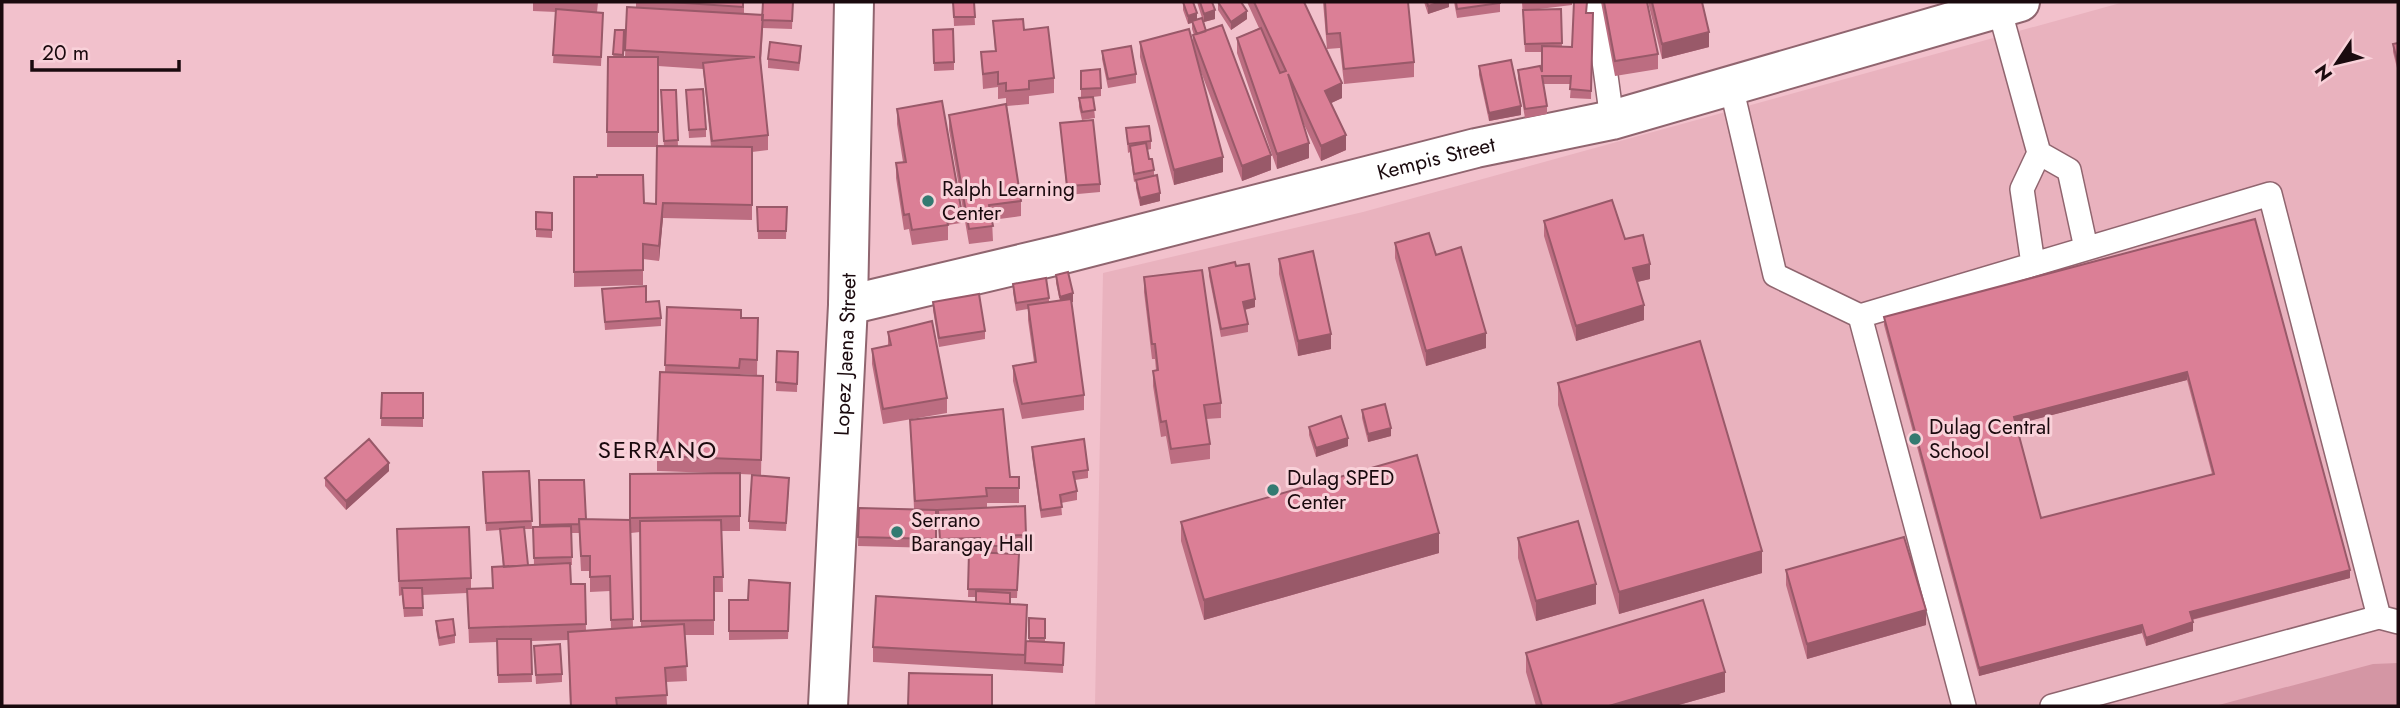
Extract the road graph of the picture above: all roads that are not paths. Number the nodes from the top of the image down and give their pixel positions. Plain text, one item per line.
1 (854, 2) edge
2 (1596, 2) edge
3 (2009, 5) edge
4 (1731, 86) junction
5 (1612, 120) junction
6 (2039, 153) junction
7 (2086, 248) junction
8 (2033, 264) junction
9 (848, 304) junction
10 (1860, 316) junction
11 (2389, 619) edge
12 (828, 706) edge
13 (1964, 706) edge
14 (2052, 706) edge

1 - 9 street, Lopez Jaena Street
2 - 5 lane
3 - 4 street, Kempis Street
3 - 6 lane
4 - 5 street, Kempis Street
4 - 10 lane
5 - 9 street, Kempis Street
6 - 7 lane
6 - 8 lane
7 - 8 lane
7 - 11 lane
8 - 10 lane
9 - 12 street, Lopez Jaena Street
10 - 13 lane
11 - 14 lane

